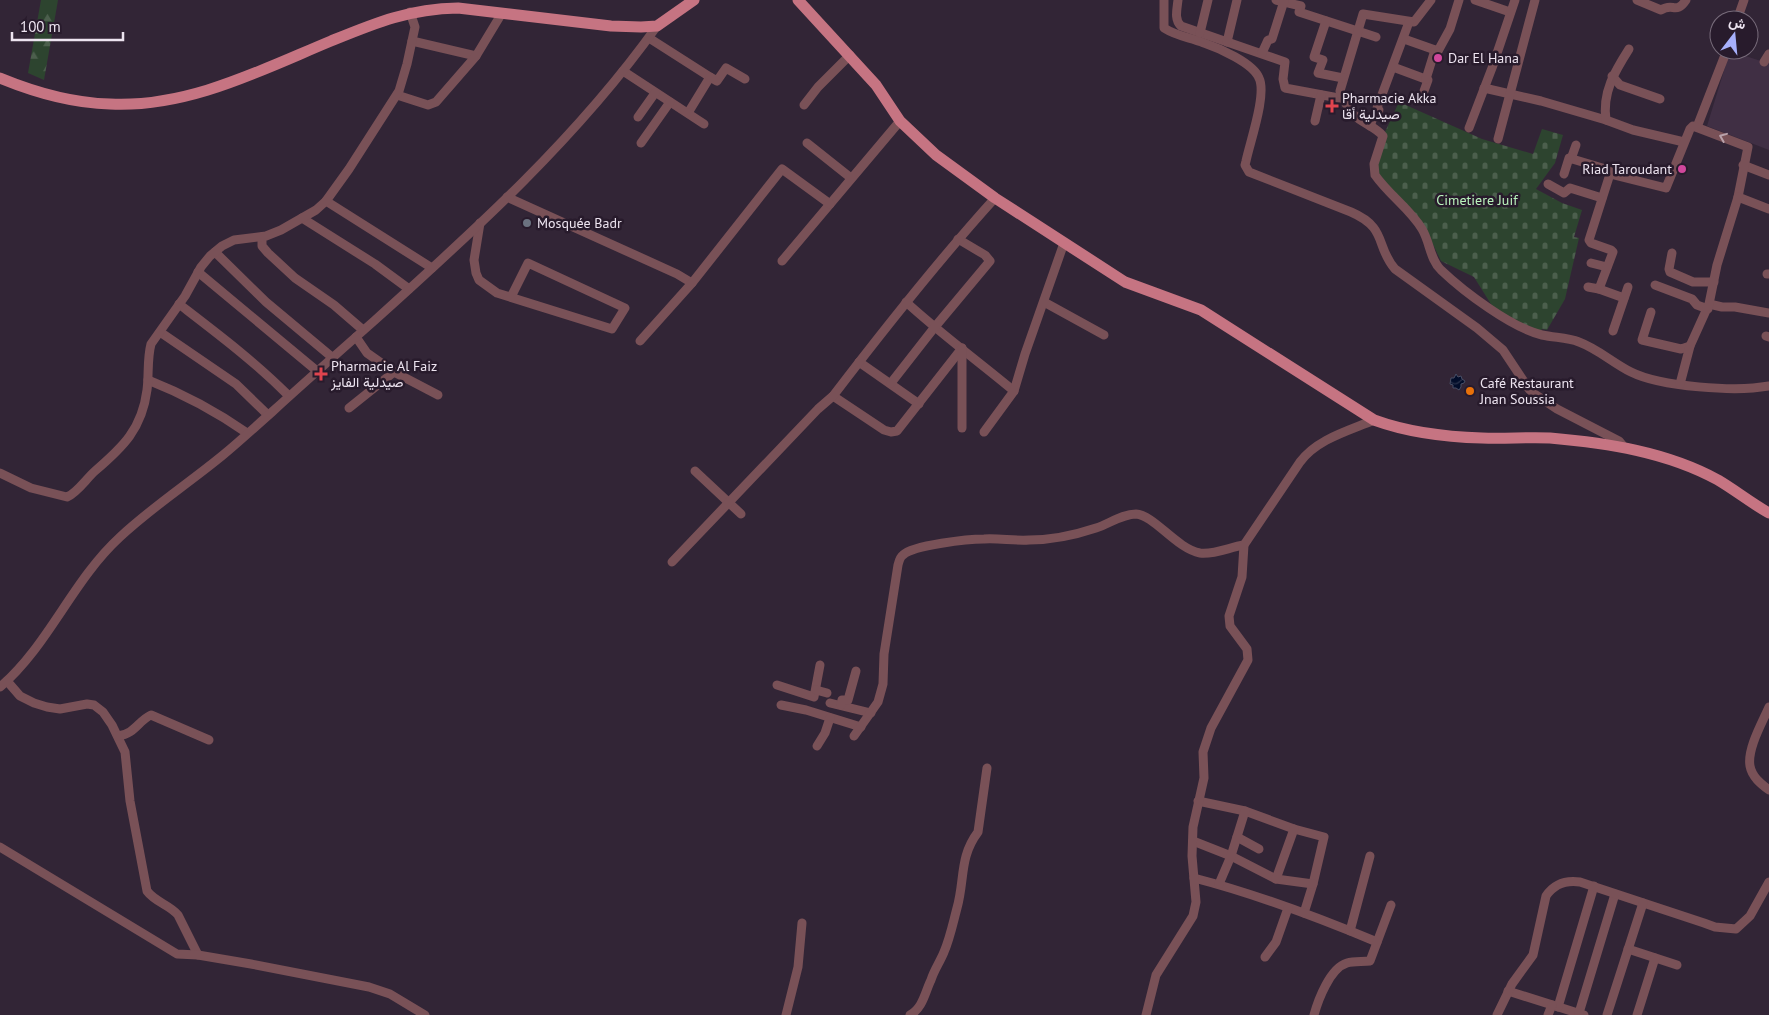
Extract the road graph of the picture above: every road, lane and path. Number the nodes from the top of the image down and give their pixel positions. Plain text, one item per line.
1 (694, 0) edge
2 (798, 0) edge
3 (1164, 0) edge
4 (1178, 0) edge
5 (1208, 0) edge
6 (1237, 0) edge
7 (1431, 0) edge
8 (1459, 0) edge
9 (1475, 0) edge
10 (1515, 0) edge
11 (1535, 0) edge
12 (1636, 0) edge
13 (1686, 0) edge
14 (1281, 1) edge
15 (410, 12) junction
16 (1510, 12) junction
17 (502, 13) junction
18 (1326, 21) junction
19 (1410, 22) junction
20 (656, 26) junction
21 (1356, 32) junction
22 (1200, 33) junction
23 (1376, 37) dead end
24 (649, 38) junction
25 (1404, 39) junction
26 (412, 41) junction
27 (1227, 42) junction
28 (1629, 48) dead end
29 (1435, 50) junction
30 (1262, 53) junction
31 (850, 55) junction
32 (476, 56) junction
33 (1723, 60) edge
34 (1393, 67) junction
35 (623, 71) junction
36 (1612, 76) junction
37 (710, 77) junction
38 (0, 78) edge
39 (1343, 78) junction
40 (745, 79) dead end
41 (1426, 79) junction
42 (1484, 88) junction
43 (1424, 91) dead end
44 (655, 93) junction
45 (1509, 94) junction
46 (397, 95) junction
47 (1322, 95) junction
48 (1344, 99) junction
49 (1660, 99) dead end
50 (670, 102) junction
51 (804, 105) dead end
52 (688, 113) junction
53 (638, 117) dead end
54 (1606, 120) junction
55 (900, 121) junction
56 (1315, 121) dead end
57 (704, 124) dead end
58 (1370, 126) junction
59 (1697, 127) junction
60 (1470, 128) dead end
61 (1498, 139) dead end
62 (1684, 142) junction
63 (641, 143) dead end
64 (807, 143) dead end
65 (1576, 145) dead end
66 (1571, 159) junction
67 (1743, 165) junction
68 (1564, 174) dead end
69 (1610, 174) junction
70 (1769, 175) edge
71 (851, 178) junction
72 (1548, 184) dead end
73 (508, 197) junction
74 (1738, 197) junction
75 (995, 198) junction
76 (1602, 198) junction
77 (326, 201) junction
78 (830, 204) junction
79 (1769, 209) edge
80 (302, 218) junction
81 (480, 222) junction
82 (262, 237) junction
83 (958, 239) junction
84 (1064, 243) junction
85 (215, 252) junction
86 (1672, 252) dead end
87 (782, 261) dead end
88 (1591, 263) dead end
89 (432, 268) junction
90 (1607, 268) junction
91 (198, 272) junction
92 (1714, 282) junction
93 (692, 283) junction
94 (1655, 285) dead end
95 (1588, 287) dead end
96 (1628, 287) dead end
97 (409, 289) junction
98 (1599, 289) junction
99 (511, 297) junction
100 (1624, 298) junction
101 (906, 302) junction
102 (1044, 302) junction
103 (178, 304) junction
104 (1708, 306) junction
105 (1651, 312) dead end
106 (1769, 313) edge
107 (934, 328) junction
108 (363, 330) junction
109 (1613, 331) dead end
110 (160, 332) junction
111 (1104, 335) dead end
112 (356, 337) junction
113 (640, 341) dead end
114 (1690, 346) junction
115 (962, 348) junction
116 (332, 358) junction
117 (859, 362) junction
118 (317, 371) junction
119 (394, 372) junction
120 (148, 380) junction
121 (891, 383) junction
122 (1680, 384) junction
123 (1769, 386) edge
124 (1014, 391) junction
125 (438, 395) dead end
126 (289, 396) junction
127 (833, 396) junction
128 (919, 404) junction
129 (349, 408) dead end
130 (268, 415) junction
131 (1374, 420) junction
132 (962, 428) dead end
133 (984, 432) dead end
134 (247, 433) junction
135 (1624, 447) junction
136 (695, 471) dead end
137 (0, 472) edge
138 (729, 503) junction
139 (1769, 513) edge
140 (740, 514) dead end
141 (1244, 545) junction
142 (672, 562) dead end
143 (820, 665) dead end
144 (856, 670) dead end
145 (4, 684) edge
146 (777, 685) dead end
147 (816, 690) junction
148 (827, 692) dead end
149 (830, 703) dead end
150 (781, 705) dead end
151 (841, 705) junction
152 (1769, 707) edge
153 (871, 713) junction
154 (830, 718) junction
155 (861, 727) junction
156 (118, 736) junction
157 (854, 736) dead end
158 (209, 740) dead end
159 (817, 746) dead end
160 (987, 768) dead end
161 (1769, 790) edge
162 (1198, 801) junction
163 (1245, 812) junction
164 (1294, 829) junction
165 (1237, 837) junction
166 (1193, 842) junction
167 (0, 847) edge
168 (1259, 849) dead end
169 (1231, 856) junction
170 (1370, 856) dead end
171 (1194, 878) junction
172 (1276, 879) junction
173 (1769, 882) edge
174 (1219, 884) junction
175 (1313, 884) junction
176 (1594, 886) junction
177 (1615, 894) junction
178 (1643, 903) junction
179 (1391, 905) dead end
180 (1288, 908) junction
181 (1304, 913) junction
182 (802, 922) dead end
183 (1350, 931) junction
184 (1377, 942) junction
185 (1628, 949) junction
186 (198, 955) junction
187 (1265, 957) dead end
188 (1655, 958) junction
189 (1677, 965) dead end
190 (1508, 990) junction
191 (1555, 1006) junction
192 (1582, 1014) edge
193 (425, 1015) edge
194 (786, 1015) edge
195 (910, 1015) edge
196 (1146, 1015) edge
197 (1314, 1015) edge
198 (1497, 1015) edge
199 (1548, 1015) edge
200 (1607, 1015) edge
201 (1637, 1015) edge

1 - 20 main road
2 - 31 main road
3 - 135 street
4 - 22 street
5 - 22 street
6 - 27 street
7 - 19 street
8 - 29 street
9 - 16 street
10 - 16 street
11 - 45 street
12 - 13 street
14 - 18 street
14 - 30 street
15 - 17 main road
15 - 26 street
15 - 38 main road
16 - 42 street
17 - 20 main road
17 - 32 street
18 - 21 street
18 - 39 street
19 - 21 street
19 - 25 street
20 - 24 street
21 - 23 street
21 - 39 street
22 - 27 street
24 - 35 street
24 - 37 street
25 - 29 street
25 - 34 street
26 - 32 street
26 - 46 street
27 - 30 street
28 - 36 street
29 - 41 street
30 - 47 street
31 - 51 street
31 - 55 main road
32 - 46 street
33 - 59 street
34 - 41 street
34 - 58 street
35 - 44 street
35 - 73 street
36 - 49 street
36 - 54 street
37 - 40 street
37 - 52 street
39 - 48 street
41 - 43 street
42 - 45 street
42 - 60 street
44 - 50 street
44 - 53 street
45 - 54 street
45 - 61 street
46 - 77 street
47 - 48 street
47 - 56 street
48 - 58 street
50 - 52 street
50 - 63 street
52 - 57 street
54 - 62 street
55 - 71 street
55 - 75 main road
58 - 122 street
59 - 62 street
67 -> 59 street
62 - 69 street
64 - 71 street
65 - 66 street
66 - 68 street
66 - 69 street
67 - 70 street
67 - 74 street
69 - 76 street
71 - 78 street
72 - 76 street
73 - 81 street
73 - 93 street
74 - 79 street
74 - 92 street
75 - 83 street
75 - 84 main road
76 - 90 street
77 - 80 street
77 - 89 street
78 - 87 street
78 - 93 street
80 - 82 street
80 - 97 street
81 - 89 street
81 - 99 street
82 - 85 street
82 - 108 street
83 - 101 street
83 - 107 street
84 - 102 street
84 - 131 main road
85 - 91 street
85 - 116 street
86 - 92 street
88 - 90 street
89 - 97 street
90 - 98 street
91 - 103 street
91 - 118 street
92 - 104 street
93 - 113 street
94 - 104 street
95 - 98 street
96 - 100 street
97 - 108 street
98 - 100 street
99 - 99 street
100 - 109 street
101 - 107 street
101 - 117 street
102 - 111 street
102 - 124 street
103 - 110 street
103 - 126 street
104 - 106 street
104 - 114 street
105 - 114 street
107 - 115 street
107 - 121 street
108 - 112 street
110 - 120 street
110 - 130 street
112 - 116 street
112 - 119 street
114 - 122 street
115 - 124 street
115 - 128 street
115 - 132 street
116 - 118 street
117 - 121 street
117 - 127 street
118 - 126 street
119 - 125 street
119 - 129 street
120 - 134 street
120 - 137 street
121 - 128 street
122 - 123 street
124 - 133 street
126 - 130 street
127 - 128 street
127 - 138 street
130 - 134 street
131 - 135 main road
131 - 141 street
134 - 145 street
135 - 139 main road
136 - 138 street
138 - 140 street
138 - 142 street
141 - 153 street
141 - 162 street
143 - 147 street
144 - 151 street
145 - 156 street
146 - 147 street
147 - 148 street
149 - 151 street
150 - 154 street
151 - 153 street
152 - 161 street
153 - 155 street
154 - 155 street
154 - 159 street
155 - 157 street
156 - 158 street
156 - 186 street
160 - 195 street
162 - 163 street
162 - 166 street
163 - 164 street
163 - 165 street
164 - 172 street
164 - 175 street
165 - 168 street
165 - 169 street
166 - 169 street
166 - 171 street
167 - 186 street
169 - 172 street
169 - 174 street
170 - 183 street
171 - 174 street
171 - 196 street
172 - 175 street
173 - 178 street
174 - 180 street
175 - 181 street
176 - 177 street
176 - 190 street
176 - 191 street
177 - 178 street
177 - 192 street
178 - 185 street
179 - 184 street
180 - 181 street
180 - 187 street
181 - 183 street
182 - 194 street
183 - 184 street
184 - 197 street
185 - 188 street
185 - 200 street
186 - 193 street
188 - 189 street
188 - 201 street
190 - 191 street
190 - 198 street
191 - 192 street
191 - 199 street

